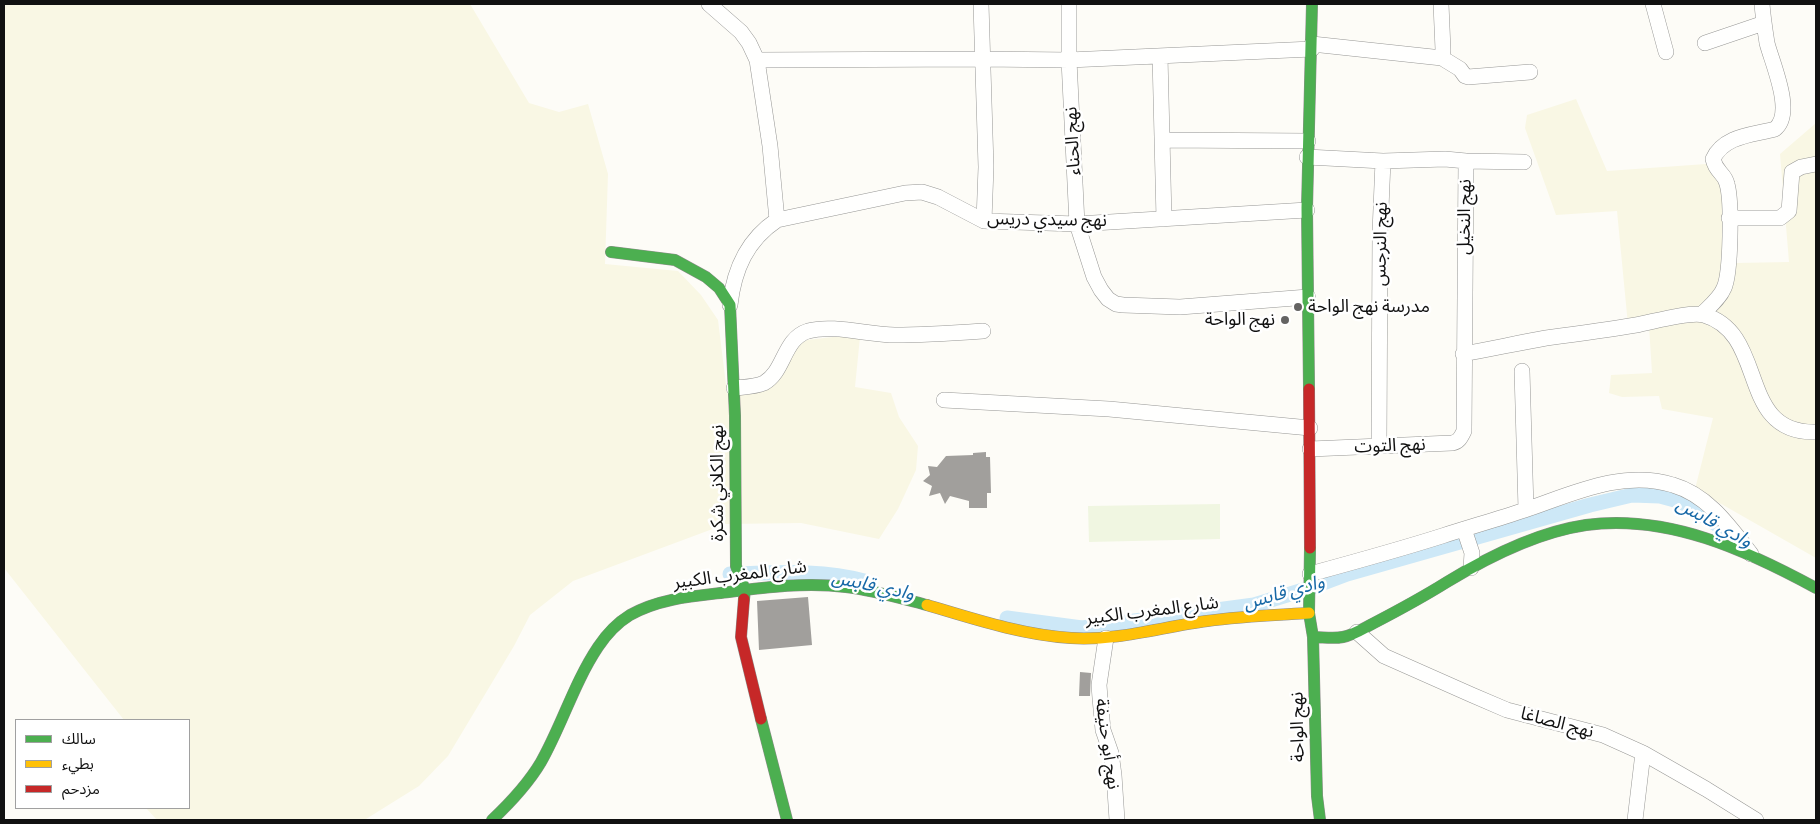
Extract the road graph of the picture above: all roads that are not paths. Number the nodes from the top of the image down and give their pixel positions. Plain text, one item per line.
1 (981, 4) edge
2 (1069, 4) edge
3 (1312, 4) edge
4 (1441, 4) edge
5 (1654, 4) edge
6 (1762, 4) edge
7 (718, 6) edge
8 (1764, 23) junction
9 (1705, 43) dead end
10 (1312, 47) junction
11 (1666, 52) dead end
12 (1160, 56) junction
13 (1442, 58) junction
14 (982, 59) junction
15 (757, 60) junction
16 (1069, 60) junction
17 (1530, 72) dead end
18 (1162, 140) junction
19 (1308, 141) junction
20 (1307, 157) junction
21 (1383, 161) junction
22 (1466, 161) junction
23 (1524, 162) dead end
24 (1816, 164) edge
25 (1307, 210) junction
26 (1730, 218) junction
27 (1164, 219) junction
28 (777, 220) junction
29 (984, 221) junction
30 (1077, 224) junction
31 (611, 252) dead end
32 (1308, 297) junction
33 (730, 305) junction
34 (1702, 314) junction
35 (983, 331) dead end
36 (1464, 354) junction
37 (1522, 371) dead end
38 (734, 388) junction
39 (944, 400) dead end
40 (1310, 428) junction
41 (1464, 431) joint
42 (1816, 432) edge
43 (1379, 446) junction
44 (1310, 449) junction
45 (1526, 509) junction
46 (1464, 529) junction
47 (1752, 554) junction
48 (1471, 568) junction
49 (1310, 574) junction
50 (1816, 588) edge
51 (745, 590) junction
52 (1310, 613) junction
53 (1357, 632) junction
54 (1313, 637) junction
55 (1106, 638) junction
56 (1643, 753) junction
57 (1750, 819) edge
58 (492, 820) edge
59 (787, 820) edge
60 (1117, 820) edge
61 (1320, 820) edge
62 (1636, 820) edge

1 - 14 street
2 - 16 street, نهج الحناء
3 - 10 street, نهج الواحة
4 - 13 street
5 - 11 street
6 - 8 street
7 - 15 street
8 - 9 street
8 - 26 street
10 - 12 street
10 - 13 street
10 - 19 street, نهج الواحة
12 - 16 street
12 - 18 street
13 - 17 street
14 - 15 street
14 - 16 street
14 - 29 street
15 - 28 street
16 - 30 street, نهج الحناء
18 - 19 street
18 - 27 street
19 - 20 street, نهج الواحة
20 - 21 street, نهج النخيل
20 - 25 street, نهج الواحة
21 - 22 street, نهج النخيل
21 - 43 street, نهج النرجس
22 - 23 street
22 - 36 street, نهج النخيل
24 - 26 street
25 - 27 street, نهج سيدي دريس
25 - 32 street, نهج الواحة
26 - 34 street
27 - 30 street, نهج سيدي دريس
28 - 29 street, نهج سيدي دريس
28 - 33 street, نهج سيدي دريس
29 - 30 street, نهج سيدي دريس
30 - 32 street, نهج الحناء
31 - 33 street
32 - 40 street, نهج الواحة
33 - 38 street, نهج الكلاني شكرة
34 - 36 street
34 - 42 street
35 - 38 street
36 - 41 street, نهج النخيل
37 - 45 street
38 - 51 street, نهج الكلاني شكرة
39 - 40 street
40 - 44 street, نهج الواحة
41 - 43 street, نهج التوت
43 - 44 street, نهج التوت
44 - 49 street, نهج الواحة
45 - 46 street
45 - 47 street
46 - 48 street
46 - 49 street
47 - 48 street
47 - 50 street
48 - 53 street
49 - 52 street, نهج الواحة
51 - 55 street, شارع المغرب الكبير
51 - 58 street, شارع المغرب الكبير
51 - 59 street, نهج الكلاني شكرة
52 - 54 street, نهج الواحة
52 - 55 street, شارع المغرب الكبير
53 - 54 street
53 - 56 street, نهج الصاغا
54 - 61 street, نهج الواحة
55 - 60 street, نهج أبو حنيفة
56 - 57 street, نهج الصاغا
56 - 62 street

